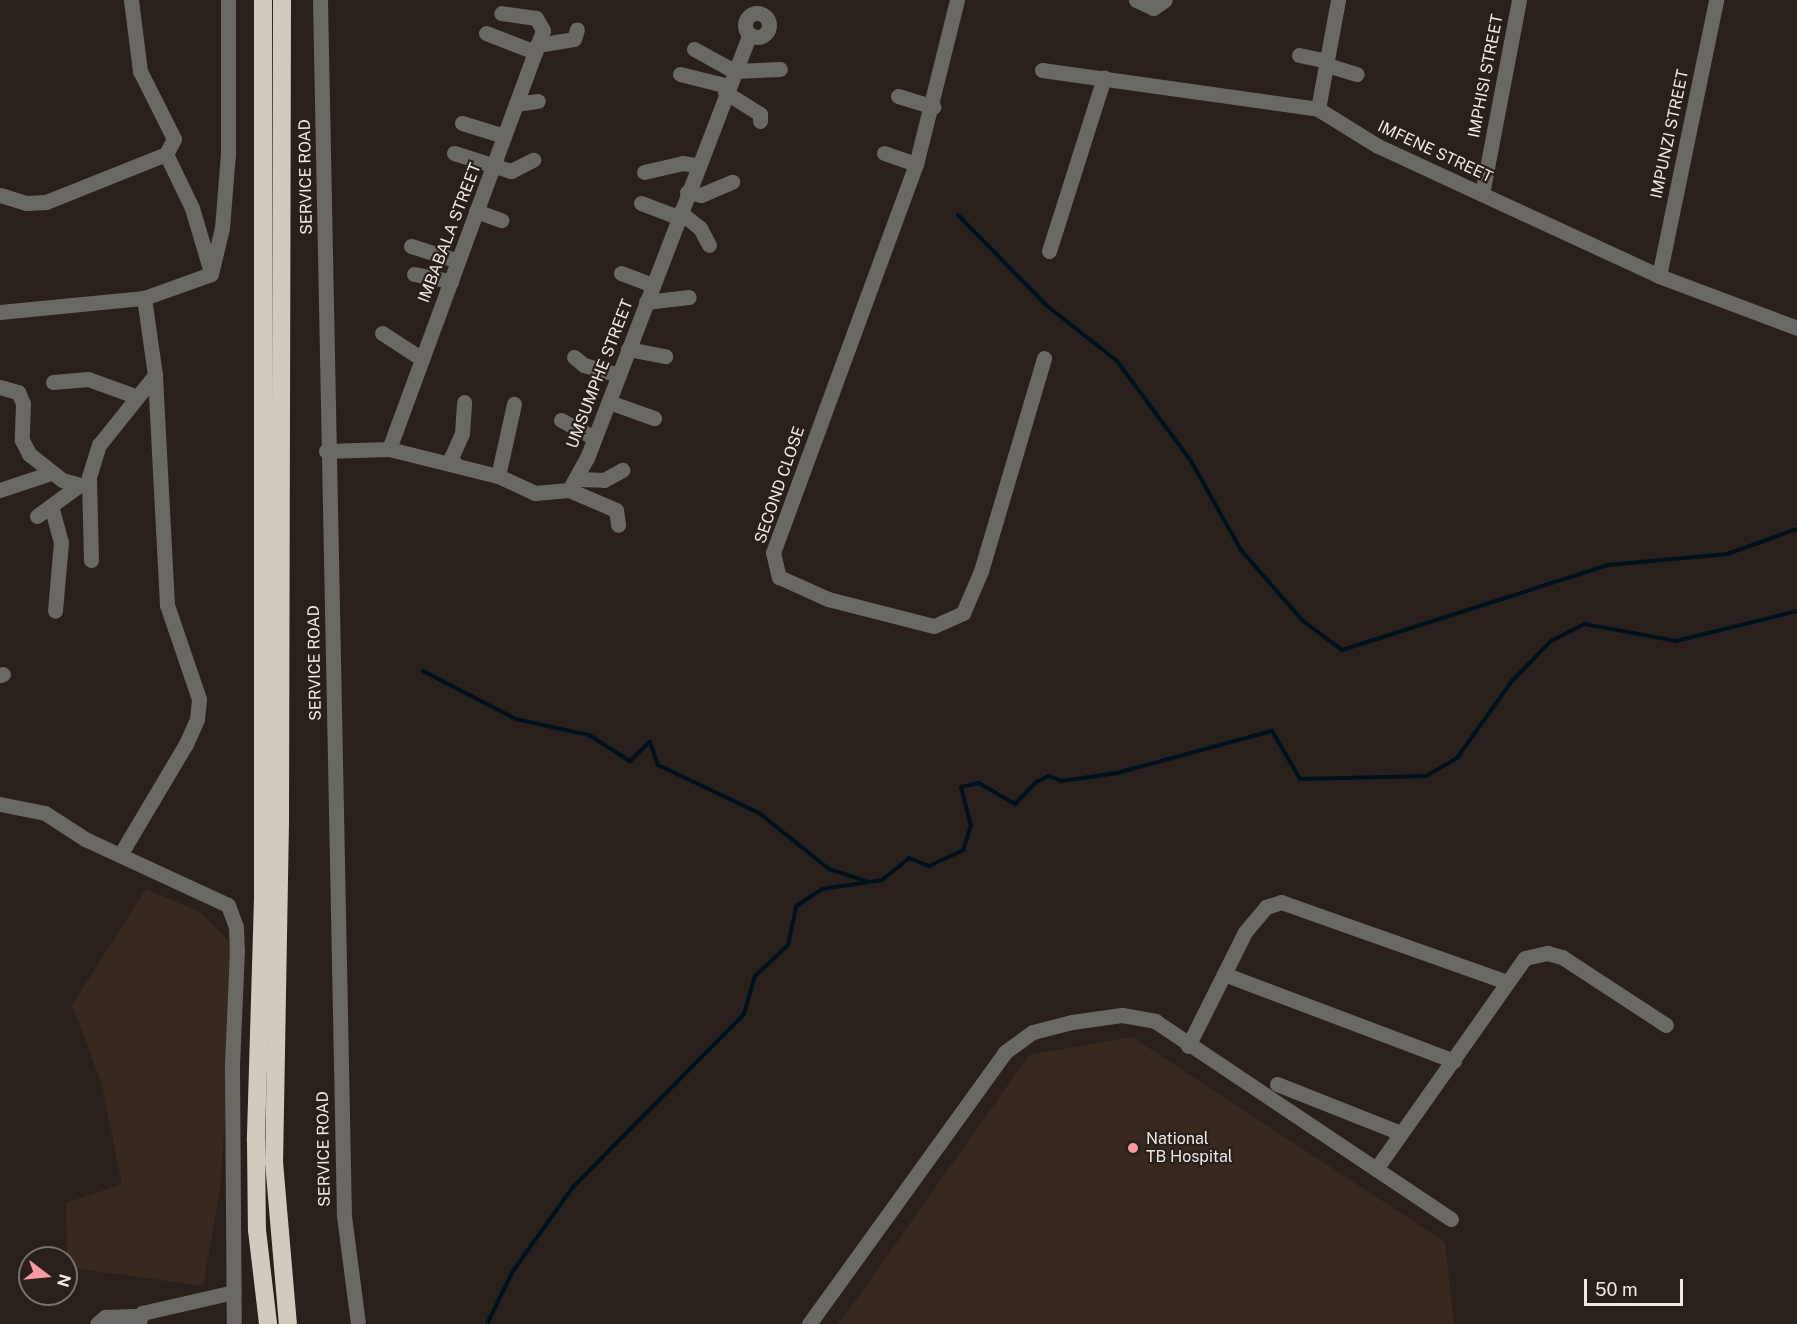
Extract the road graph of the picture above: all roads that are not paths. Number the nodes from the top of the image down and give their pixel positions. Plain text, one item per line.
1 (131, 0) edge
2 (228, 0) edge
3 (263, 0) edge
4 (282, 0) edge
5 (320, 0) edge
6 (957, 0) edge
7 (1136, 0) edge
8 (1165, 0) edge
9 (1338, 0) edge
10 (1519, 0) edge
11 (1716, 0) edge
12 (501, 13) dead end
13 (577, 28) dead end
14 (486, 33) dead end
15 (750, 34) dead end
16 (536, 48) junction
17 (694, 49) dead end
18 (1299, 55) dead end
19 (1327, 63) junction
20 (780, 69) dead end
21 (1042, 70) dead end
22 (734, 71) junction
23 (680, 74) dead end
24 (1357, 74) dead end
25 (1104, 78) junction
26 (726, 89) junction
27 (898, 96) dead end
28 (538, 101) dead end
29 (516, 104) junction
30 (933, 107) junction
31 (1318, 110) junction
32 (760, 121) dead end
33 (462, 123) dead end
34 (504, 136) junction
35 (454, 153) dead end
36 (884, 153) dead end
37 (166, 154) junction
38 (533, 160) dead end
39 (916, 164) junction
40 (697, 165) junction
41 (495, 166) junction
42 (644, 172) dead end
43 (732, 182) dead end
44 (687, 192) junction
45 (1482, 194) junction
46 (0, 195) edge
47 (641, 203) dead end
48 (476, 211) junction
49 (679, 215) junction
50 (501, 220) dead end
51 (709, 245) dead end
52 (411, 246) dead end
53 (1049, 251) dead end
54 (458, 261) junction
55 (621, 273) dead end
56 (211, 274) junction
57 (414, 274) dead end
58 (1659, 276) junction
59 (451, 281) junction
60 (652, 285) junction
61 (689, 297) dead end
62 (144, 298) junction
63 (646, 302) junction
64 (0, 312) edge
65 (1797, 328) edge
66 (382, 333) dead end
67 (628, 349) junction
68 (665, 356) dead end
69 (574, 357) dead end
70 (1044, 358) dead end
71 (422, 359) junction
72 (155, 375) junction
73 (619, 375) junction
74 (53, 382) dead end
75 (0, 387) edge
76 (135, 396) junction
77 (464, 402) dead end
78 (609, 402) junction
79 (514, 404) dead end
80 (654, 418) dead end
81 (561, 420) dead end
82 (595, 438) junction
83 (389, 449) junction
84 (326, 452) junction
85 (456, 465) junction
86 (622, 470) dead end
87 (51, 473) junction
88 (498, 476) junction
89 (574, 484) junction
90 (83, 486) junction
91 (0, 490) edge
92 (52, 509) junction
93 (37, 516) dead end
94 (618, 525) dead end
95 (92, 560) dead end
96 (55, 611) dead end
97 (0, 804) edge
98 (120, 855) junction
99 (1224, 974) junction
100 (1504, 981) junction
101 (1666, 1025) dead end
102 (1188, 1046) junction
103 (1454, 1061) junction
104 (1277, 1084) dead end
105 (1401, 1133) junction
106 (1376, 1169) junction
107 (1451, 1219) dead end
108 (234, 1292) junction
109 (139, 1320) edge
110 (97, 1324) edge
111 (234, 1324) edge
112 (268, 1324) edge
113 (288, 1324) edge
114 (358, 1324) edge
115 (809, 1324) edge

1 - 37 street
2 - 56 street
3 - 112 highway
4 - 113 highway
5 - 84 street, SERVICE ROAD
6 - 30 street, SECOND CLOSE
7 - 8 street
9 - 19 street
10 - 45 street, IMPHISI STREET
11 - 58 street, IMPUNZI STREET
12 - 16 street, IMBABALA STREET
13 - 16 street
14 - 16 street
15 - 22 street, UMSUMPHE STREET
16 - 29 street, IMBABALA STREET
17 - 22 street
18 - 19 street
19 - 24 street
19 - 31 street
20 - 22 street
21 - 25 street, IMFENE STREET
22 - 26 street, UMSUMPHE STREET
23 - 26 street
25 - 31 street, IMFENE STREET
25 - 53 street
26 - 32 street
26 - 40 street, UMSUMPHE STREET
27 - 30 street
28 - 29 street
29 - 34 street, IMBABALA STREET
30 - 39 street, SECOND CLOSE
31 - 45 street, IMFENE STREET
33 - 34 street
34 - 41 street, IMBABALA STREET
35 - 41 street
36 - 39 street
37 - 46 street
37 - 56 street
38 - 41 street
39 - 70 street, SECOND CLOSE
40 - 42 street
40 - 44 street, UMSUMPHE STREET
41 - 48 street, IMBABALA STREET
43 - 44 street
44 - 49 street, UMSUMPHE STREET
45 - 58 street, IMFENE STREET
47 - 49 street
48 - 50 street
48 - 54 street, IMBABALA STREET
49 - 51 street
49 - 60 street, UMSUMPHE STREET
52 - 54 street
54 - 59 street, IMBABALA STREET
55 - 60 street
56 - 62 street
57 - 59 street
58 - 65 street, IMFENE STREET
59 - 71 street, IMBABALA STREET
60 - 63 street, UMSUMPHE STREET
61 - 63 street
62 - 64 street
62 - 72 street
63 - 67 street, UMSUMPHE STREET
66 - 71 street
67 - 68 street
67 - 73 street, UMSUMPHE STREET
69 - 73 street
71 - 83 street, IMBABALA STREET
72 - 76 street
72 - 98 street
73 - 78 street, UMSUMPHE STREET
74 - 76 street
75 - 87 street
76 - 90 street
77 - 85 street
78 - 80 street
78 - 82 street, UMSUMPHE STREET
79 - 88 street
81 - 82 street
82 - 89 street, UMSUMPHE STREET
83 - 84 street
83 - 85 street
84 - 114 street, SERVICE ROAD
85 - 88 street
86 - 89 street
87 - 90 street
87 - 91 street
88 - 89 street
89 - 94 street
90 - 92 street
90 - 95 street
92 - 93 street
92 - 96 street
97 - 98 street
98 - 108 street
99 - 100 street
99 - 102 street
99 - 103 street
100 - 101 street
100 - 103 street
102 - 106 street
102 - 115 street
103 - 105 street
104 - 105 street
105 - 106 street
106 - 107 street
108 - 109 street
108 - 111 street
109 - 110 street

